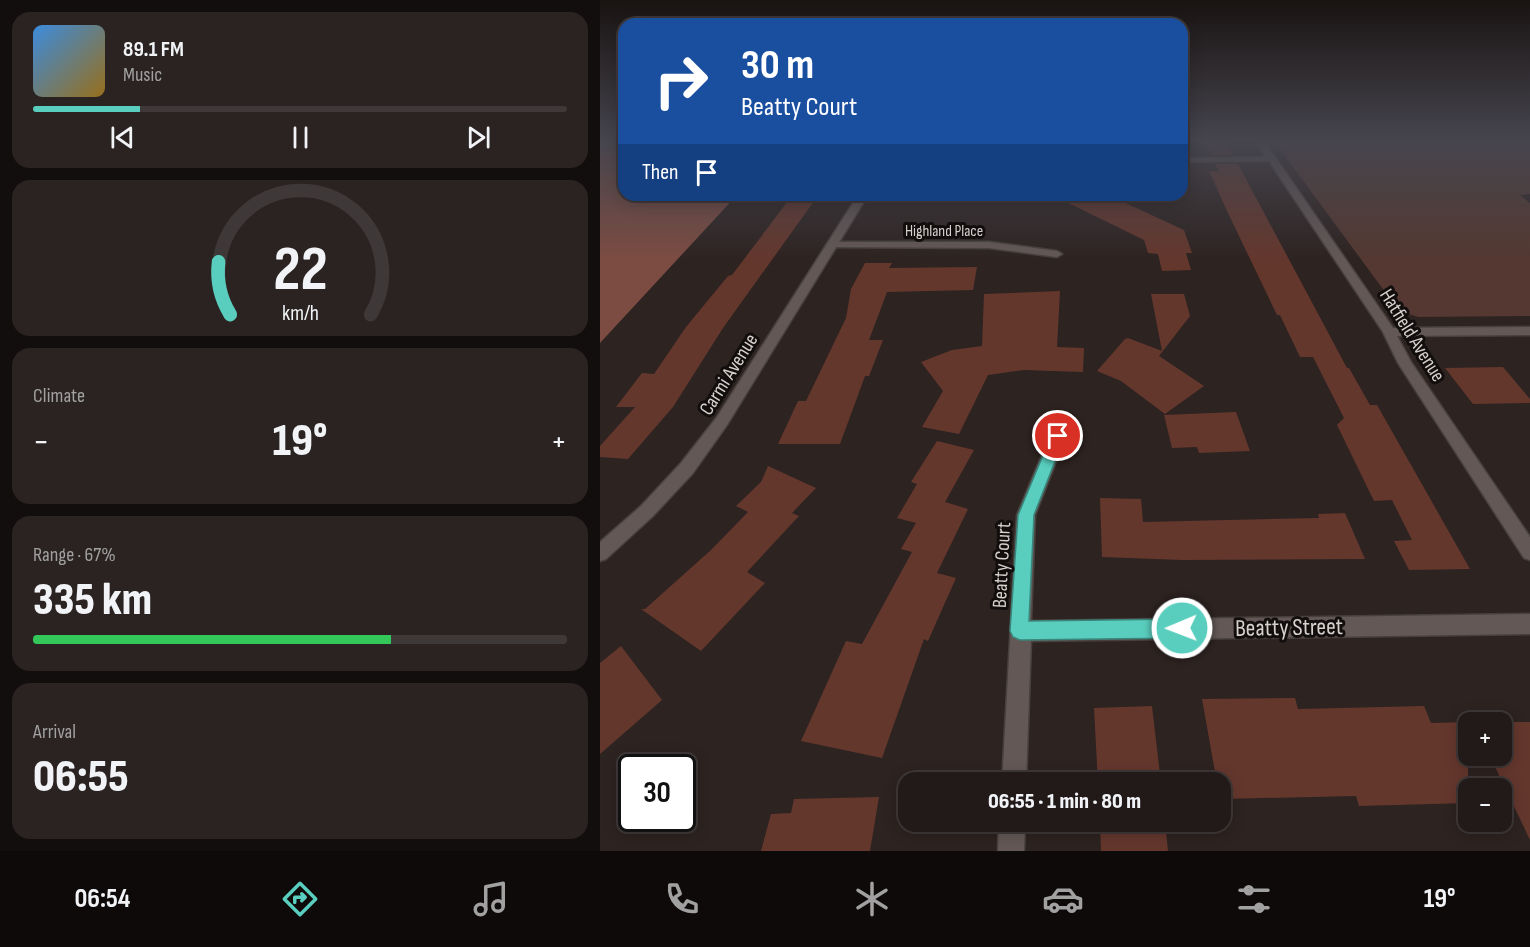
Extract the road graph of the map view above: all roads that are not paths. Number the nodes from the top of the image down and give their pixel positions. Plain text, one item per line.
1 (1287, 181) edge
2 (859, 201) edge
3 (831, 245) junction
4 (1057, 254) dead end
5 (1530, 331) edge
6 (1389, 332) junction
7 (1058, 436) dead end
8 (1530, 552) edge
9 (600, 553) edge
10 (1530, 624) edge
11 (1020, 631) junction
12 (1014, 772) edge
13 (1012, 832) edge
14 (1011, 851) edge

1 - 6 street, Hatfield Avenue
2 - 3 street, Carmi Avenue
3 - 4 street, Highland Place
3 - 9 street, Carmi Avenue
5 - 6 street
6 - 8 street, Hatfield Avenue
7 - 11 street, Beatty Court
10 - 11 street, Beatty Street
11 - 12 street
13 - 14 street

